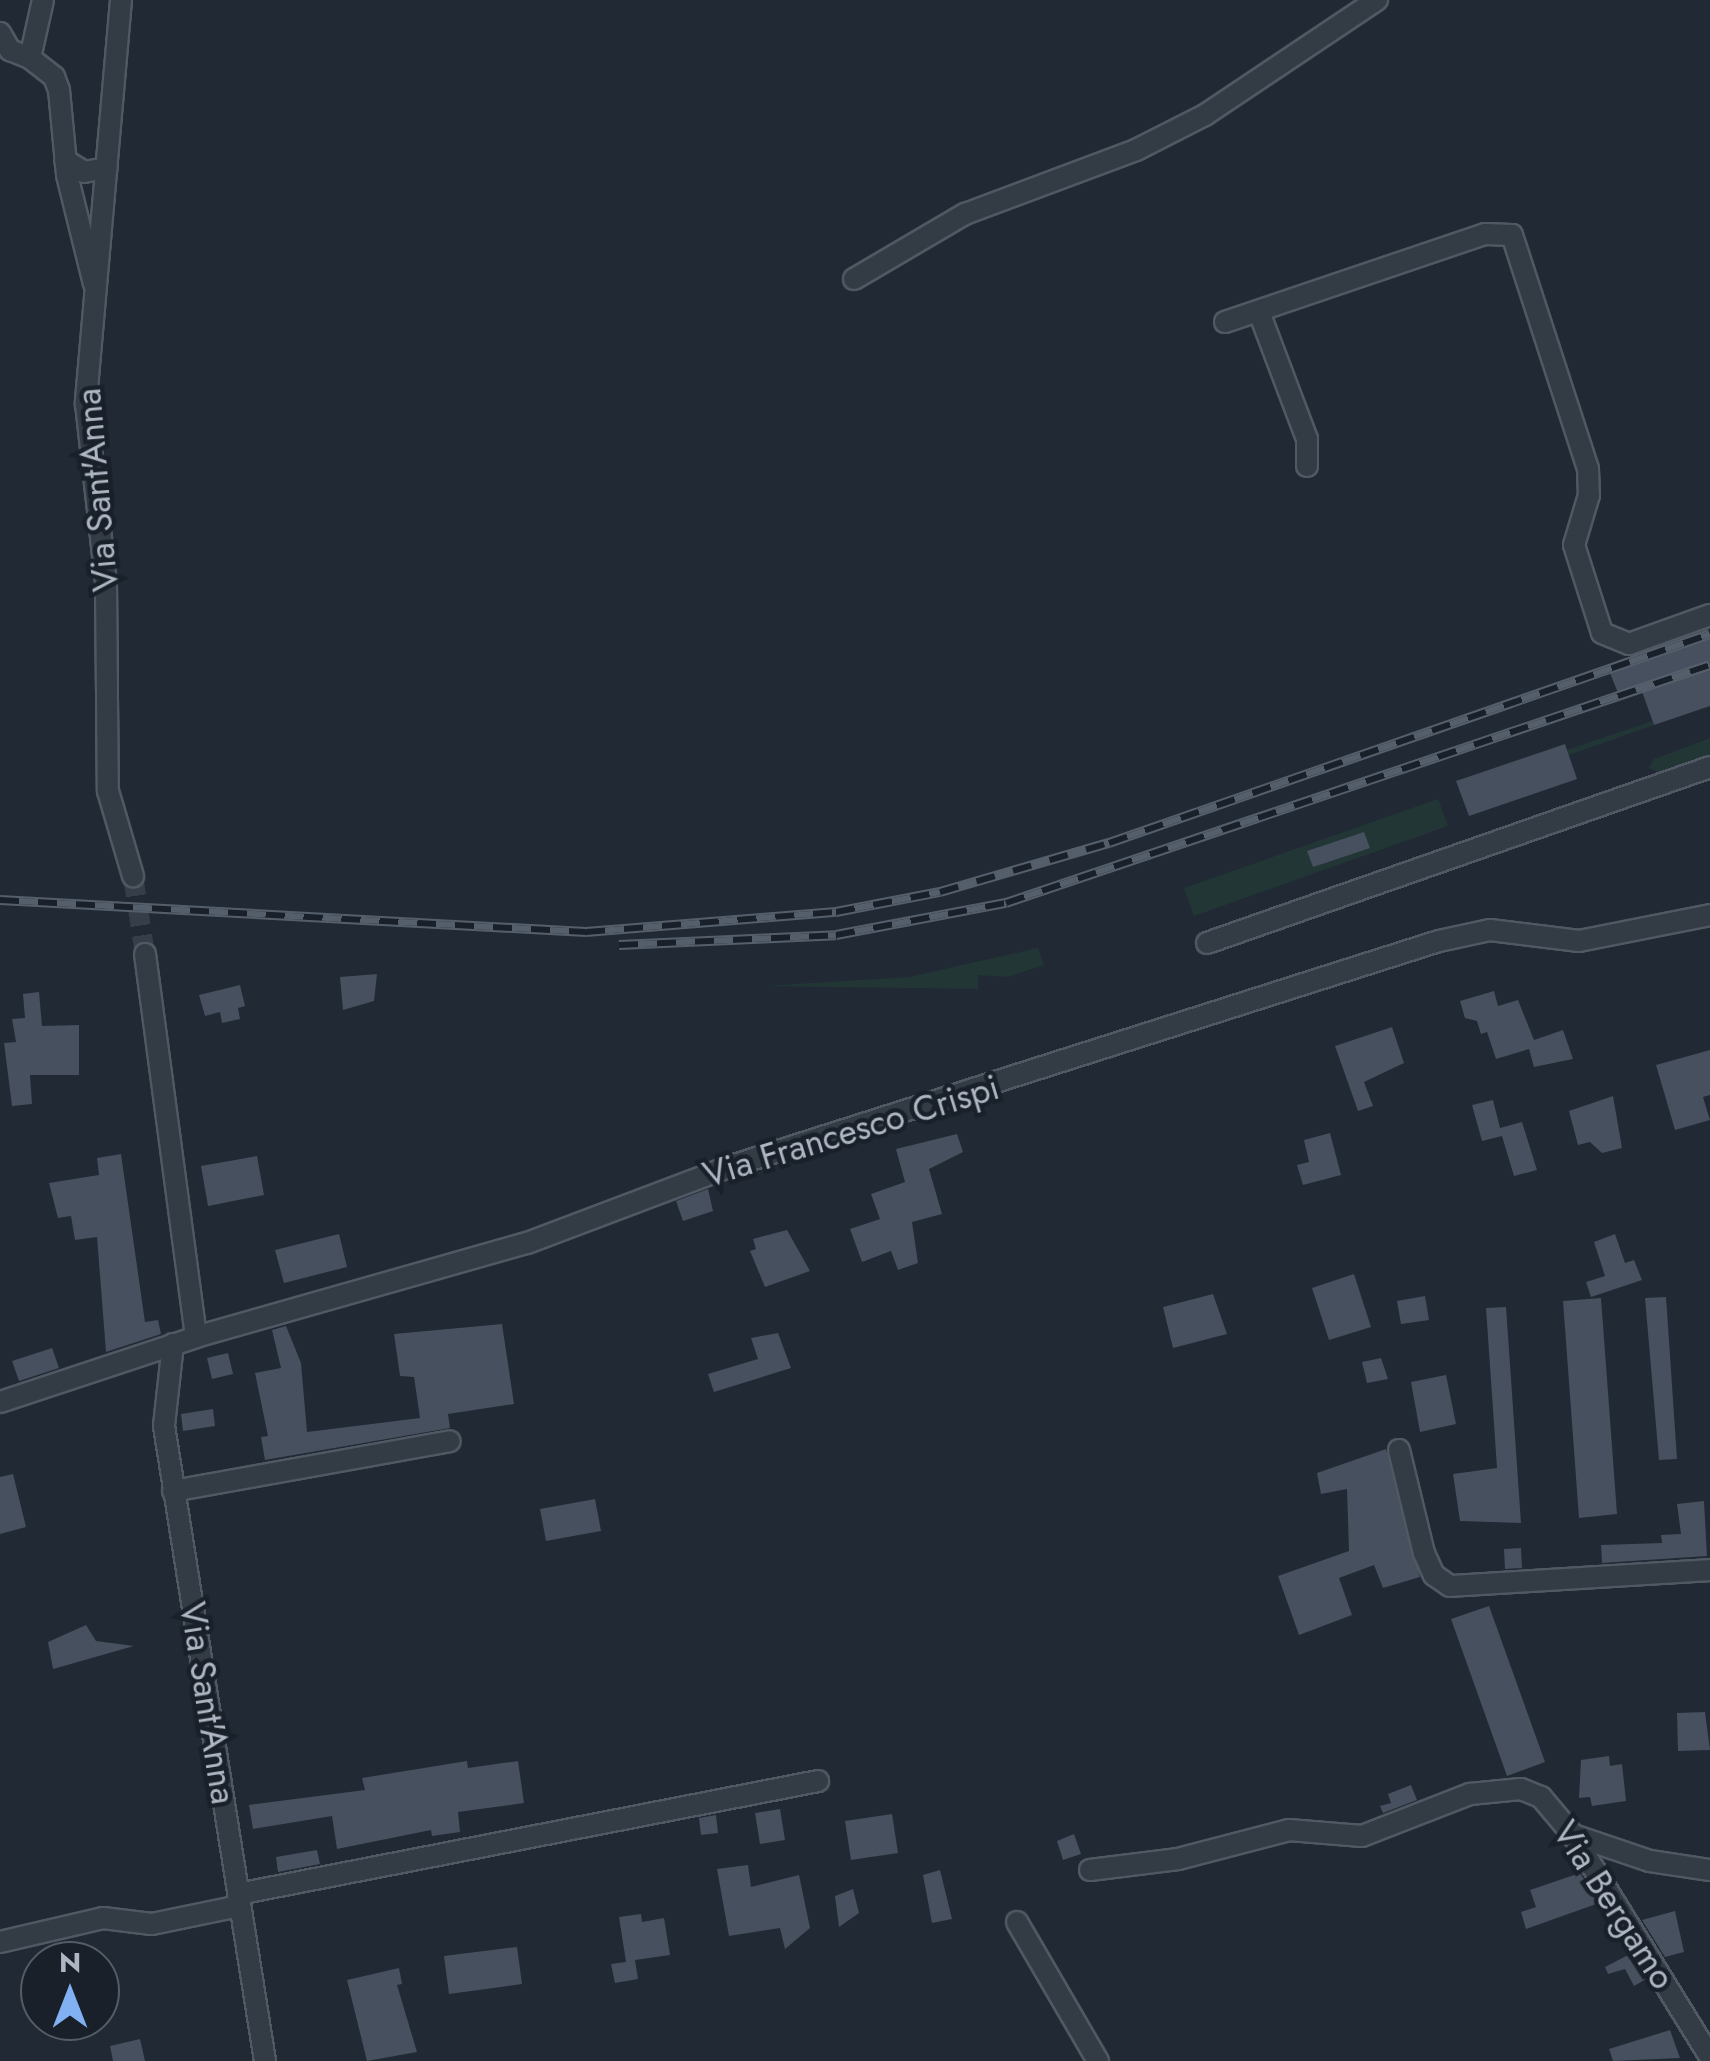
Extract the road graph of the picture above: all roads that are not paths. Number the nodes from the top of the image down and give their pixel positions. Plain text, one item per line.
1 (42, 0) edge
2 (120, 0) edge
3 (1377, 0) edge
4 (0, 33) edge
5 (30, 58) junction
6 (65, 160) junction
7 (107, 168) junction
8 (854, 279) dead end
9 (95, 286) junction
10 (1259, 312) junction
11 (1225, 322) dead end
12 (1307, 466) dead end
13 (1710, 615) edge
14 (1710, 768) edge
15 (133, 876) tunnel mouth
16 (1710, 915) edge
17 (1207, 943) dead end
18 (145, 954) tunnel mouth
19 (196, 1337) junction
20 (172, 1344) junction
21 (0, 1402) edge
22 (450, 1442) dead end
23 (1399, 1450) dead end
24 (173, 1491) junction
25 (1710, 1570) edge
26 (818, 1781) dead end
27 (1572, 1835) junction
28 (1090, 1870) dead end
29 (1710, 1870) edge
30 (238, 1900) junction
31 (1017, 1922) dead end
32 (0, 1942) edge
33 (1710, 2057) edge
34 (265, 2061) edge
35 (1098, 2061) edge

1 - 5 street
2 - 7 street
3 - 8 street
4 - 5 street, Via Sant'Anna
5 - 6 street, Via Sant'Anna
6 - 7 street
6 - 9 street, Via Sant'Anna
7 - 9 street
9 - 15 street, Via Sant'Anna
10 - 11 street
10 - 12 street
10 - 13 street
14 - 17 street
16 - 19 street, Via Francesco Crispi
18 - 19 street
19 - 20 street, Via Francesco Crispi
20 - 21 street, Via Francesco Crispi
20 - 24 street, Via Sant'Anna
22 - 24 street
23 - 25 street
24 - 30 street, Via Sant'Anna
26 - 30 street
27 - 28 street, Via Bergamo
27 - 29 street
27 - 33 street, Via Bergamo
30 - 32 street
30 - 34 street, Via Sant'Anna
31 - 35 street

